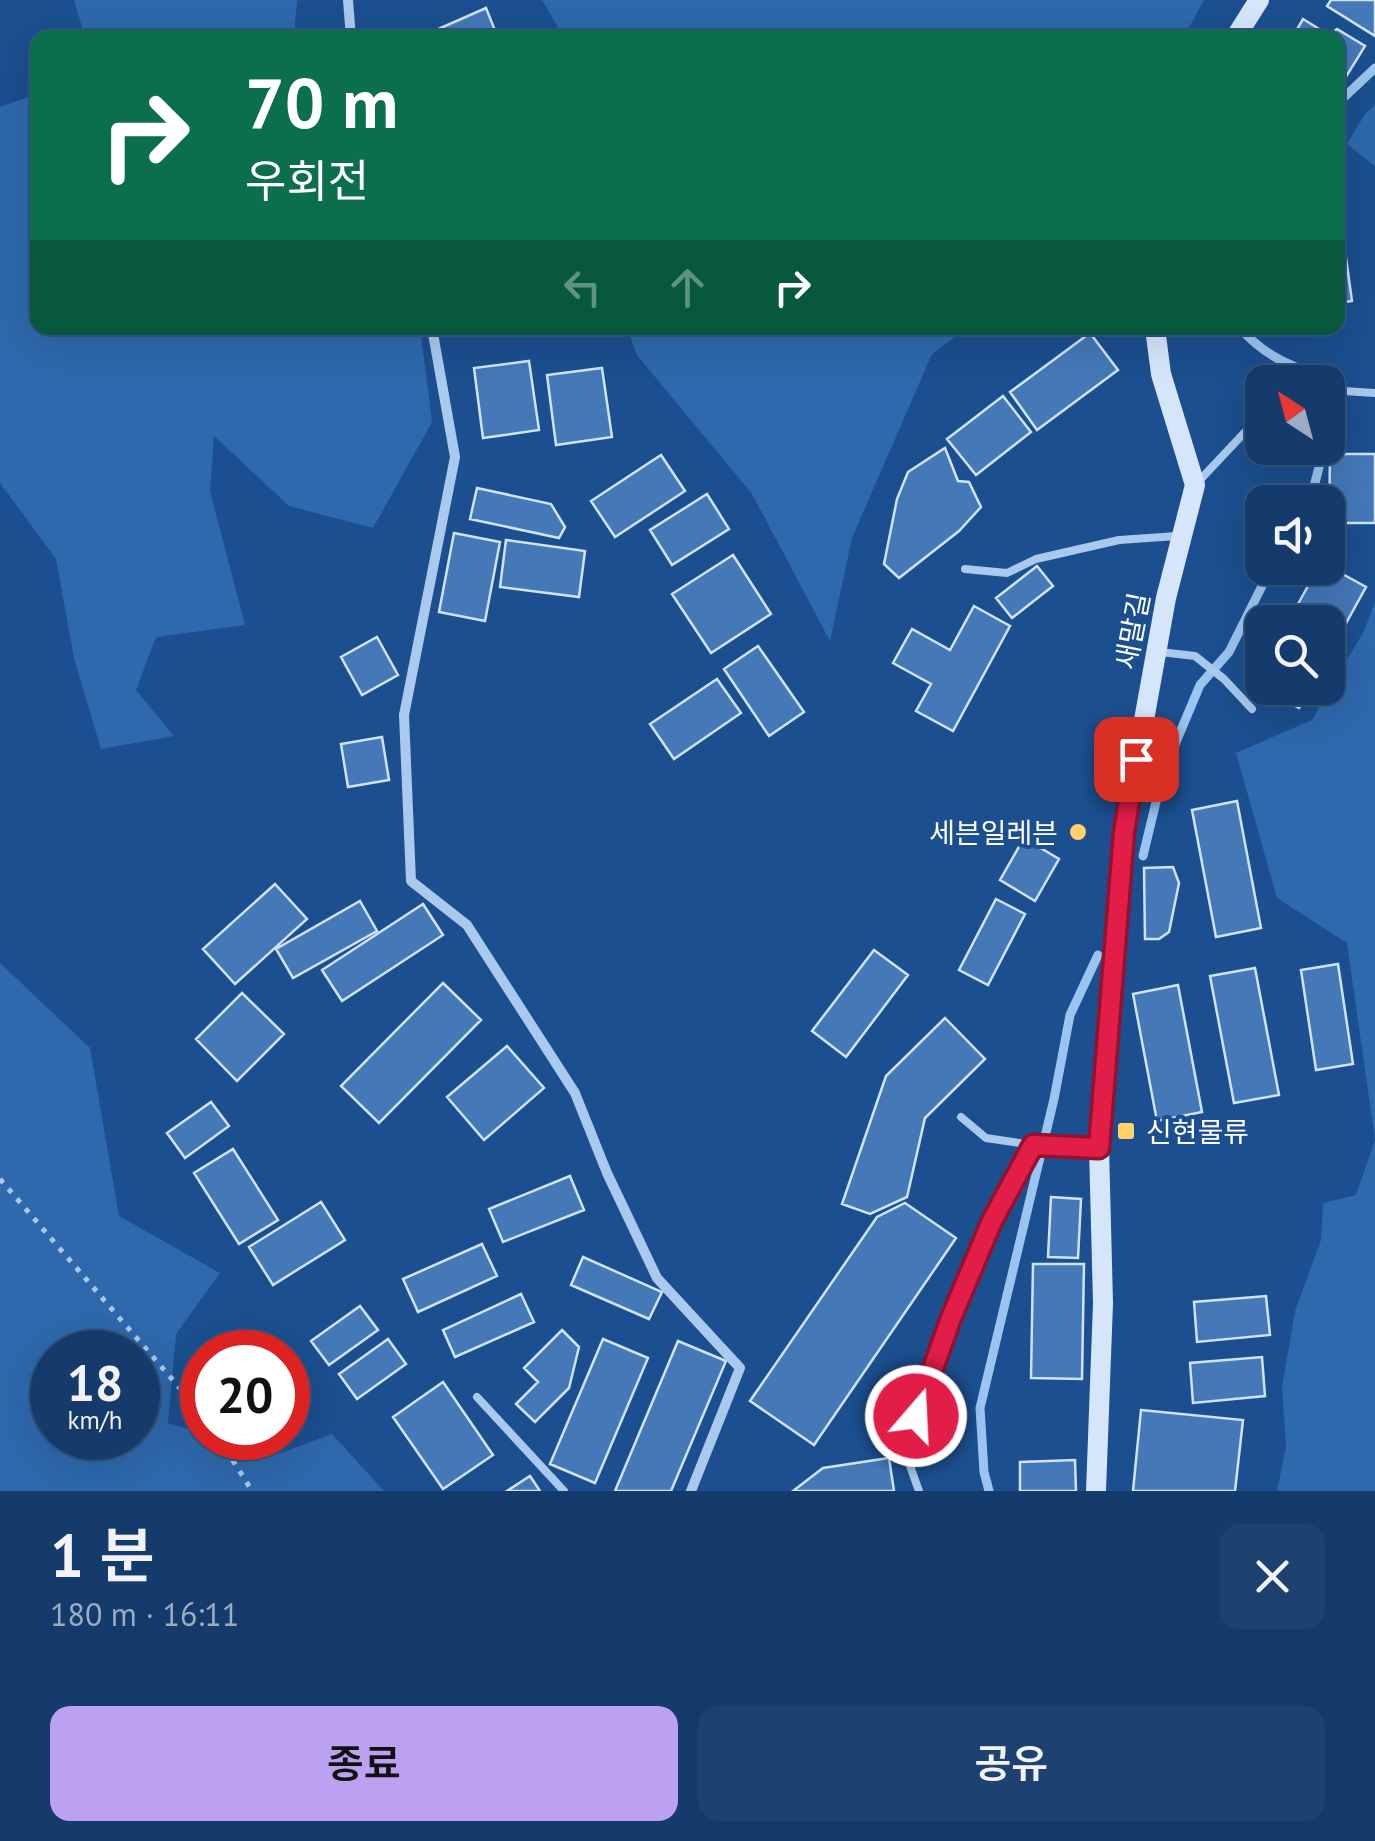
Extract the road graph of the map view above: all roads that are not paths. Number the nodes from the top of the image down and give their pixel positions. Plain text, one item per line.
1 (348, 0) edge
2 (1259, 0) edge
3 (350, 30) edge
4 (1240, 30) edge
5 (433, 335) edge
6 (1156, 335) edge
7 (1345, 391) edge
8 (1375, 393) edge
9 (1245, 432) edge
10 (1195, 486) junction
11 (1182, 536) junction
12 (965, 569) dead end
13 (1156, 651) junction
14 (1252, 710) dead end
15 (961, 1117) dead end
16 (1034, 1145) junction
17 (1099, 1148) junction
18 (477, 1397) dead end
19 (564, 1491) edge
20 (692, 1491) edge
21 (919, 1491) edge
22 (1096, 1491) edge

1 - 3 street
2 - 4 street
5 - 20 street
6 - 10 street
7 - 8 lane
9 - 10 lane
10 - 11 street, 새말길
11 - 12 lane
11 - 13 street, 새말길
13 - 14 lane
13 - 17 street, 새말길
15 - 16 lane
16 - 17 lane
16 - 21 lane
17 - 22 street, 새말길
18 - 19 lane

